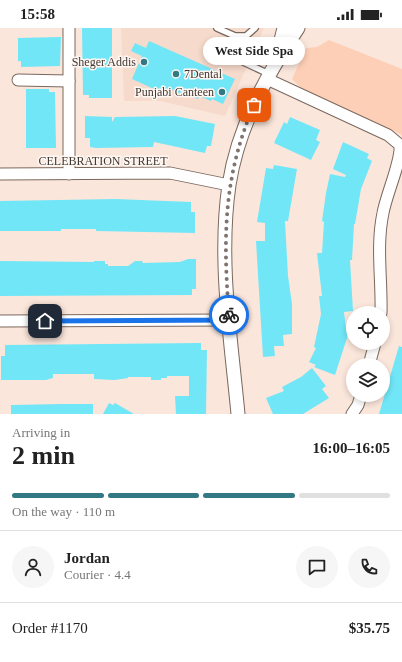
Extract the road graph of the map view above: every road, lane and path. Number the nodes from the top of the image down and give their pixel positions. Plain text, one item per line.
1 (69, 28) edge
2 (217, 28) edge
3 (255, 28) edge
4 (284, 28) edge
5 (298, 28) edge
6 (239, 60) dead end
7 (270, 73) junction
8 (18, 80) dead end
9 (69, 81) junction
10 (0, 174) edge
11 (70, 174) junction
12 (229, 185) junction
13 (381, 306) edge
14 (230, 320) junction
15 (0, 321) edge
16 (359, 402) edge
17 (238, 414) edge
18 (352, 414) edge

1 - 9 street
2 - 3 lane
4 - 7 street
5 - 7 street
6 - 7 lane
7 - 12 street
7 - 13 street
8 - 9 street
9 - 11 street
10 - 11 street, CELEBRATION STREET
11 - 12 street, CELEBRATION STREET
12 - 14 street
14 - 15 street
14 - 17 street
16 - 18 street

